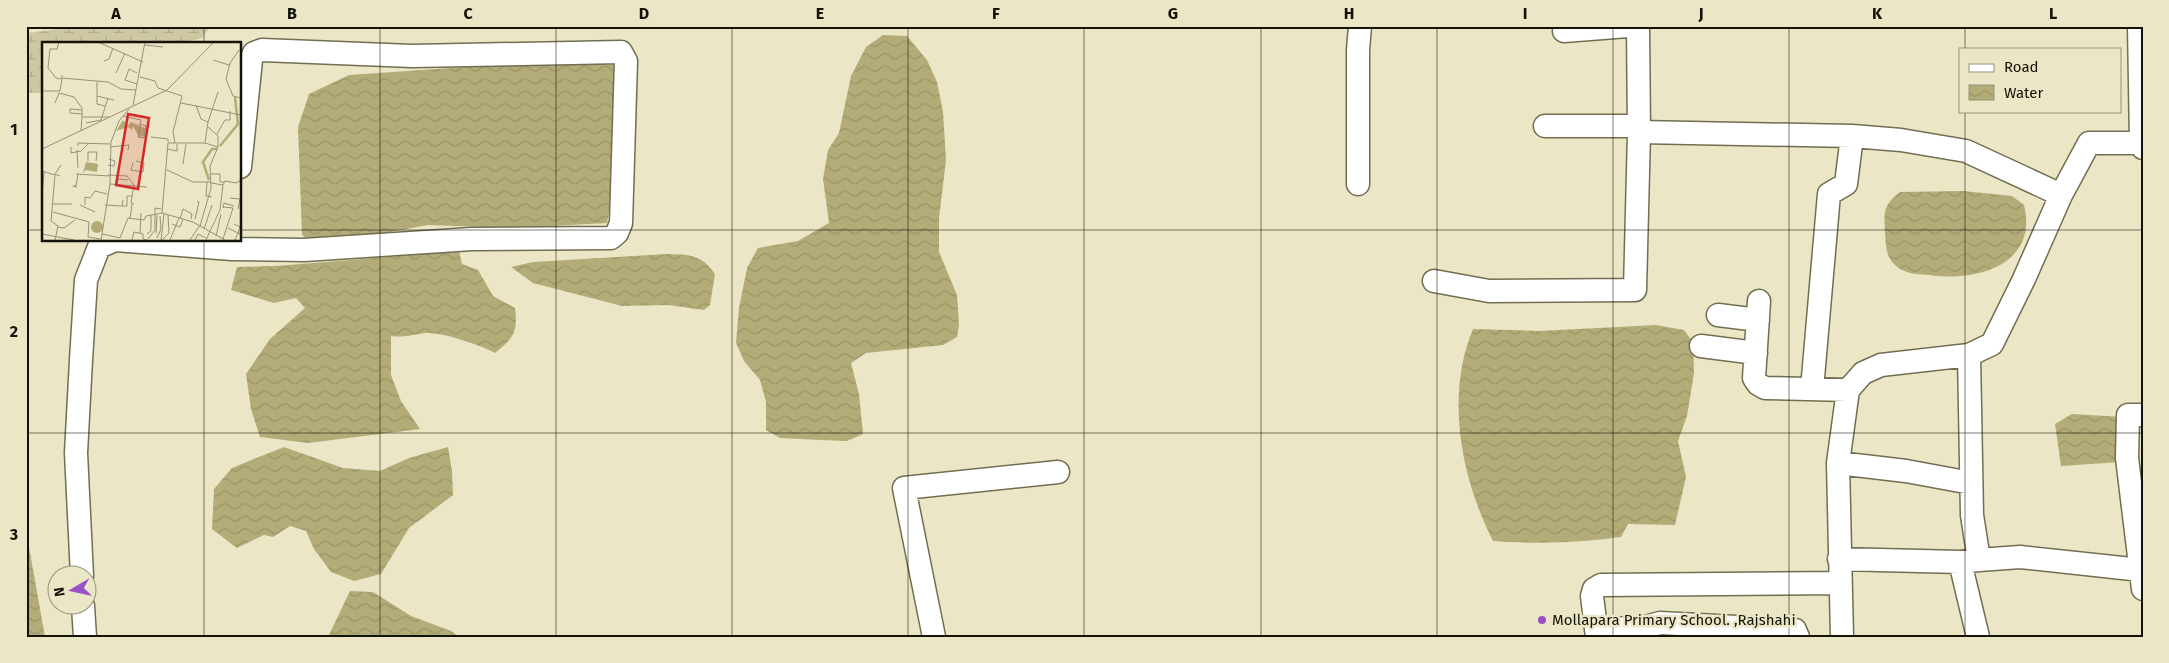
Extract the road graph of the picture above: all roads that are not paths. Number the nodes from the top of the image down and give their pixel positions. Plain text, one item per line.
1 (1360, 26) edge
2 (1628, 26) edge
3 (1638, 26) edge
4 (2139, 26) edge
5 (1564, 31) dead end
6 (1545, 126) dead end
7 (1639, 129) junction
8 (1852, 136) junction
9 (2142, 145) edge
10 (241, 157) edge
11 (1358, 184) dead end
12 (2061, 195) junction
13 (112, 241) edge
14 (138, 241) edge
15 (233, 245) edge
16 (1434, 281) dead end
17 (1718, 315) dead end
18 (1701, 346) dead end
19 (1756, 353) junction
20 (1968, 355) junction
21 (1812, 389) junction
22 (1848, 390) junction
23 (2143, 415) edge
24 (1838, 463) junction
25 (1058, 472) dead end
26 (1971, 484) junction
27 (1838, 559) junction
28 (1970, 561) junction
29 (82, 566) edge
30 (2142, 579) edge
31 (1839, 583) junction
32 (84, 616) edge
33 (1596, 633) edge
34 (85, 637) edge
35 (934, 637) edge
36 (1798, 637) edge
37 (1842, 637) edge
38 (1978, 637) edge

1 - 11 street
2 - 5 street
3 - 7 street
4 - 9 street
6 - 7 street
7 - 8 street
7 - 16 street
8 - 12 street
8 - 21 street
9 - 12 street
10 - 15 street
12 - 20 street
13 - 29 street
14 - 15 street
17 - 19 street
18 - 19 street
19 - 21 street
20 - 22 street
20 - 26 street
21 - 22 street
22 - 24 street
23 - 30 street
24 - 26 street
24 - 27 street
25 - 35 street
26 - 28 street
27 - 28 street
27 - 31 street
28 - 30 street
28 - 38 street
31 - 33 street
31 - 37 street
32 - 34 street
33 - 36 street

